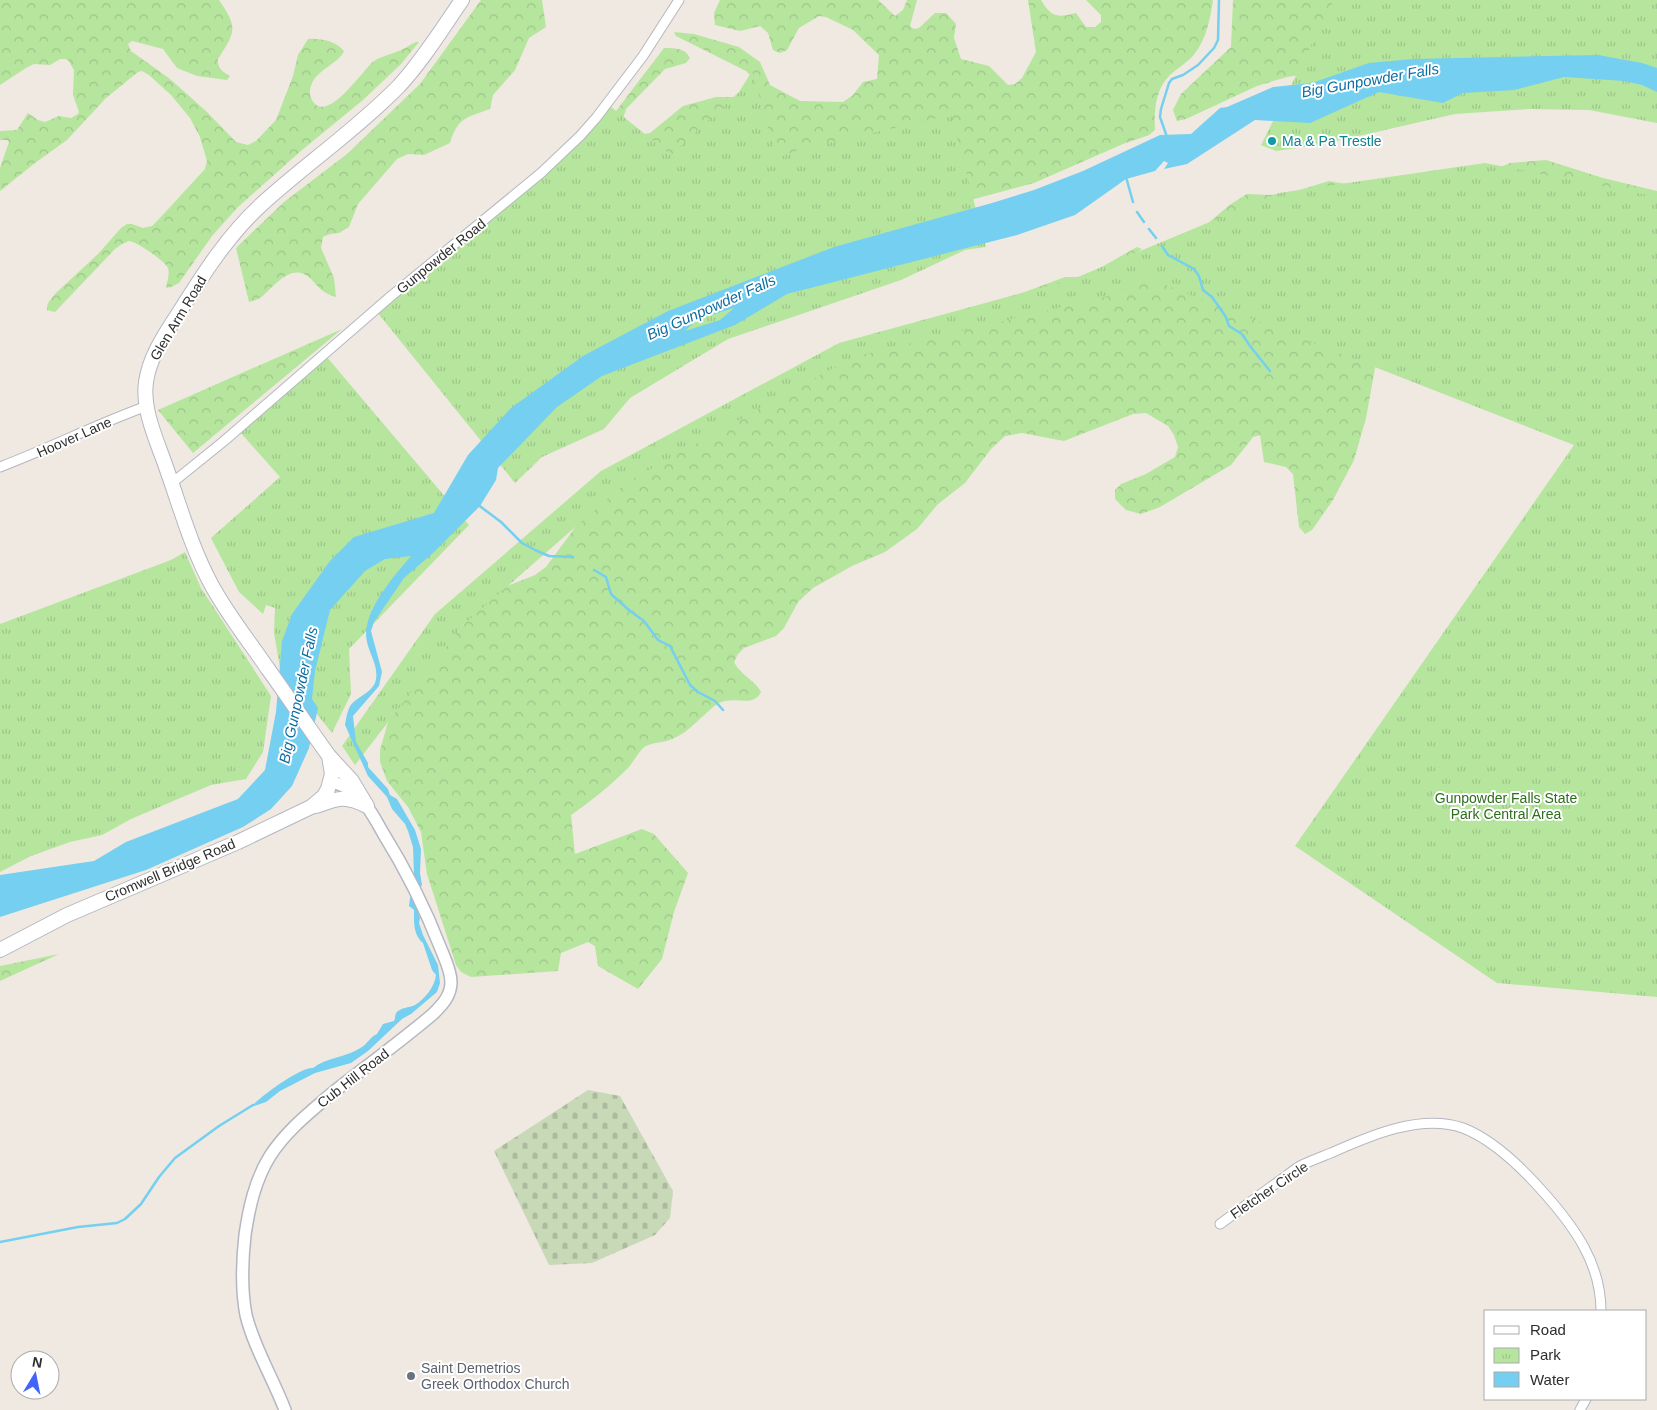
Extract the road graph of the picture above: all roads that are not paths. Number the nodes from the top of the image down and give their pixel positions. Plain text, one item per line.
1 (462, 0) edge
2 (679, 0) edge
3 (147, 406) junction
4 (0, 467) edge
5 (172, 483) junction
6 (326, 752) junction
7 (330, 781) junction
8 (367, 806) junction
9 (311, 807) junction
10 (0, 950) edge
11 (1220, 1224) dead end
12 (1601, 1310) edge
13 (284, 1410) edge

1 - 3 main road, Glen Arm Road
2 - 5 street, Gunpowder Road
3 - 4 street, Hoover Lane
3 - 5 main road, Glen Arm Road
5 - 6 main road, Glen Arm Road
6 - 7 main road
6 - 8 main road, Glen Arm Road
7 - 8 street, Cub Hill Road
7 - 9 main road, Cromwell Bridge Road
8 - 9 main road
8 - 13 street, Cub Hill Road
9 - 10 main road, Cromwell Bridge Road
11 - 12 street, Fletcher Circle

